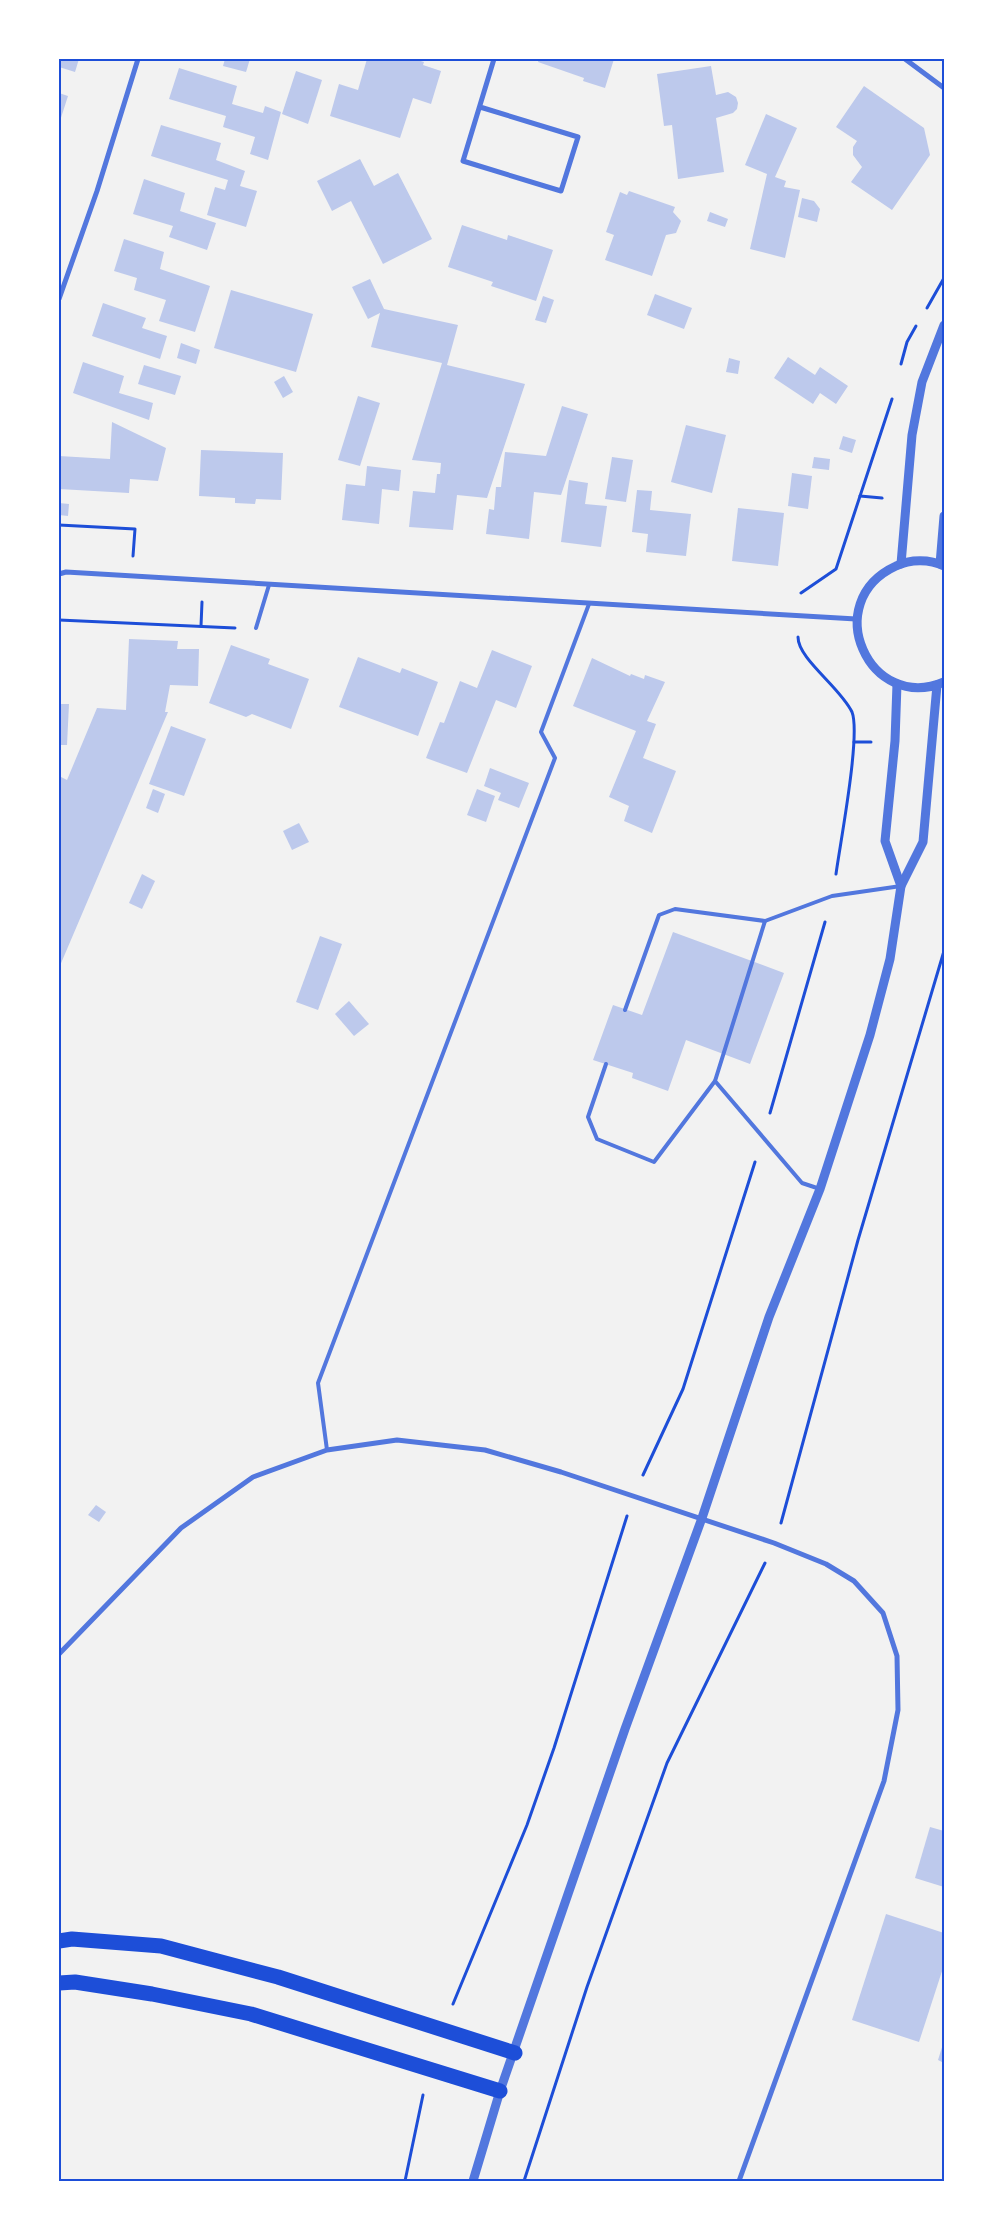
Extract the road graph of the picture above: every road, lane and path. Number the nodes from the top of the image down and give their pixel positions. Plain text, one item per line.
1 (138, 59) edge
2 (494, 59) edge
3 (905, 59) edge
4 (944, 88) edge
5 (480, 107) junction
6 (59, 299) edge
7 (944, 325) edge
8 (944, 516) edge
9 (59, 525) edge
10 (901, 564) junction
11 (942, 565) edge
12 (59, 574) edge
13 (131, 576) junction
14 (269, 585) junction
15 (589, 604) junction
16 (856, 619) junction
17 (59, 620) edge
18 (256, 628) joint
19 (897, 684) junction
20 (941, 684) edge
21 (854, 742) dead end
22 (901, 886) junction
23 (832, 896) junction
24 (765, 921) junction
25 (944, 951) edge
26 (625, 1010) dead end
27 (606, 1064) dead end
28 (715, 1081) junction
29 (763, 1137) junction
30 (820, 1189) junction
31 (327, 1450) junction
32 (633, 1496) junction
33 (702, 1518) junction
34 (774, 1543) junction
35 (59, 1654) edge
36 (59, 1940) edge
37 (59, 1983) edge
38 (442, 2030) junction
39 (515, 2052) junction
40 (428, 2068) junction
41 (500, 2091) junction
42 (405, 2181) edge
43 (473, 2181) edge
44 (524, 2181) edge
45 (739, 2181) edge

1 - 6 street
2 - 5 street
3 - 4 street
5 - 5 street
7 - 10 street
8 - 11 street
9 - 13 path
10 - 11 street
10 - 16 street
12 - 13 street
13 - 14 street
14 - 15 street
14 - 18 lane
15 - 16 street
15 - 31 lane
16 - 19 street
17 - 18 path
19 - 20 street
19 - 22 street
20 - 22 street
21 - 23 path
22 - 23 lane
22 - 30 street
23 - 24 lane
23 - 29 path
24 - 26 lane
24 - 28 lane
25 - 34 path
27 - 28 lane
28 - 29 lane
29 - 30 lane
29 - 32 path
30 - 33 street
31 - 32 street
31 - 35 street
32 - 33 street
32 - 38 path
33 - 34 street
33 - 39 street
34 - 44 path
34 - 45 street
36 - 38 highway
37 - 40 highway
38 - 39 highway
39 - 41 street
40 - 41 highway
40 - 42 path
41 - 43 street

